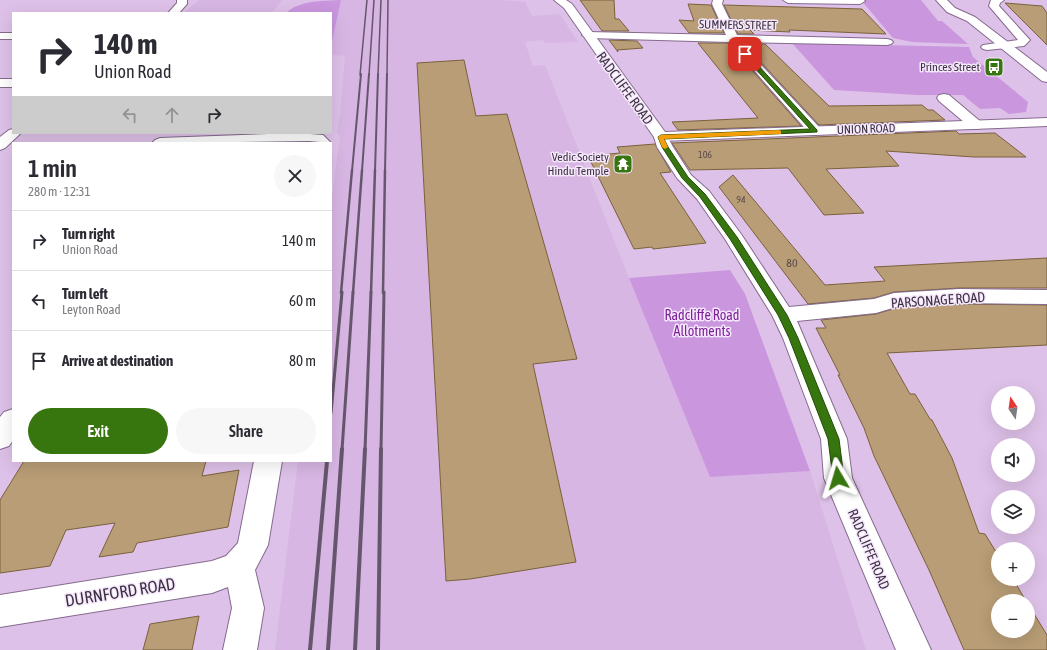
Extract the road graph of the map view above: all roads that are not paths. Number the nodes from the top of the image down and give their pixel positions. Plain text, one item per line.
1 (182, 0) edge
2 (559, 0) edge
3 (718, 0) edge
4 (788, 0) edge
5 (941, 0) edge
6 (1000, 0) edge
7 (860, 2) dead end
8 (951, 10) junction
9 (174, 12) edge
10 (963, 27) dead end
11 (588, 35) junction
12 (0, 36) edge
13 (12, 36) edge
14 (732, 38) junction
15 (887, 42) dead end
16 (1005, 46) junction
17 (1003, 60) dead end
18 (1047, 78) edge
19 (0, 83) edge
20 (12, 83) edge
21 (944, 98) dead end
22 (1047, 122) edge
23 (976, 125) junction
24 (815, 131) junction
25 (13, 134) edge
26 (661, 137) junction
27 (201, 139) edge
28 (321, 140) edge
29 (170, 142) edge
30 (0, 145) edge
31 (0, 150) edge
32 (12, 150) edge
33 (1047, 297) edge
34 (783, 315) junction
35 (12, 420) edge
36 (0, 438) edge
37 (268, 462) edge
38 (239, 566) junction
39 (0, 611) edge
40 (240, 650) edge
41 (914, 650) edge

1 - 9 street
2 - 11 street, RADCLIFFE ROAD
3 - 14 street
4 - 7 street
5 - 8 street
6 - 16 street
8 - 10 street
8 - 16 street
11 - 14 street, SUMMERS STREET
11 - 26 street, RADCLIFFE ROAD
12 - 13 street
14 - 15 street, SUMMERS STREET
14 - 24 street
16 - 17 street
16 - 18 street
19 - 20 street
21 - 23 street
22 - 23 street, UNION ROAD
23 - 24 street, UNION ROAD
24 - 26 street, UNION ROAD
25 - 30 street
26 - 34 street, RADCLIFFE ROAD
27 - 28 street
27 - 29 street
31 - 32 street
33 - 34 street, PARSONAGE ROAD
34 - 41 street, RADCLIFFE ROAD
35 - 36 street
37 - 38 street
38 - 39 street, DURNFORD ROAD
38 - 40 street

